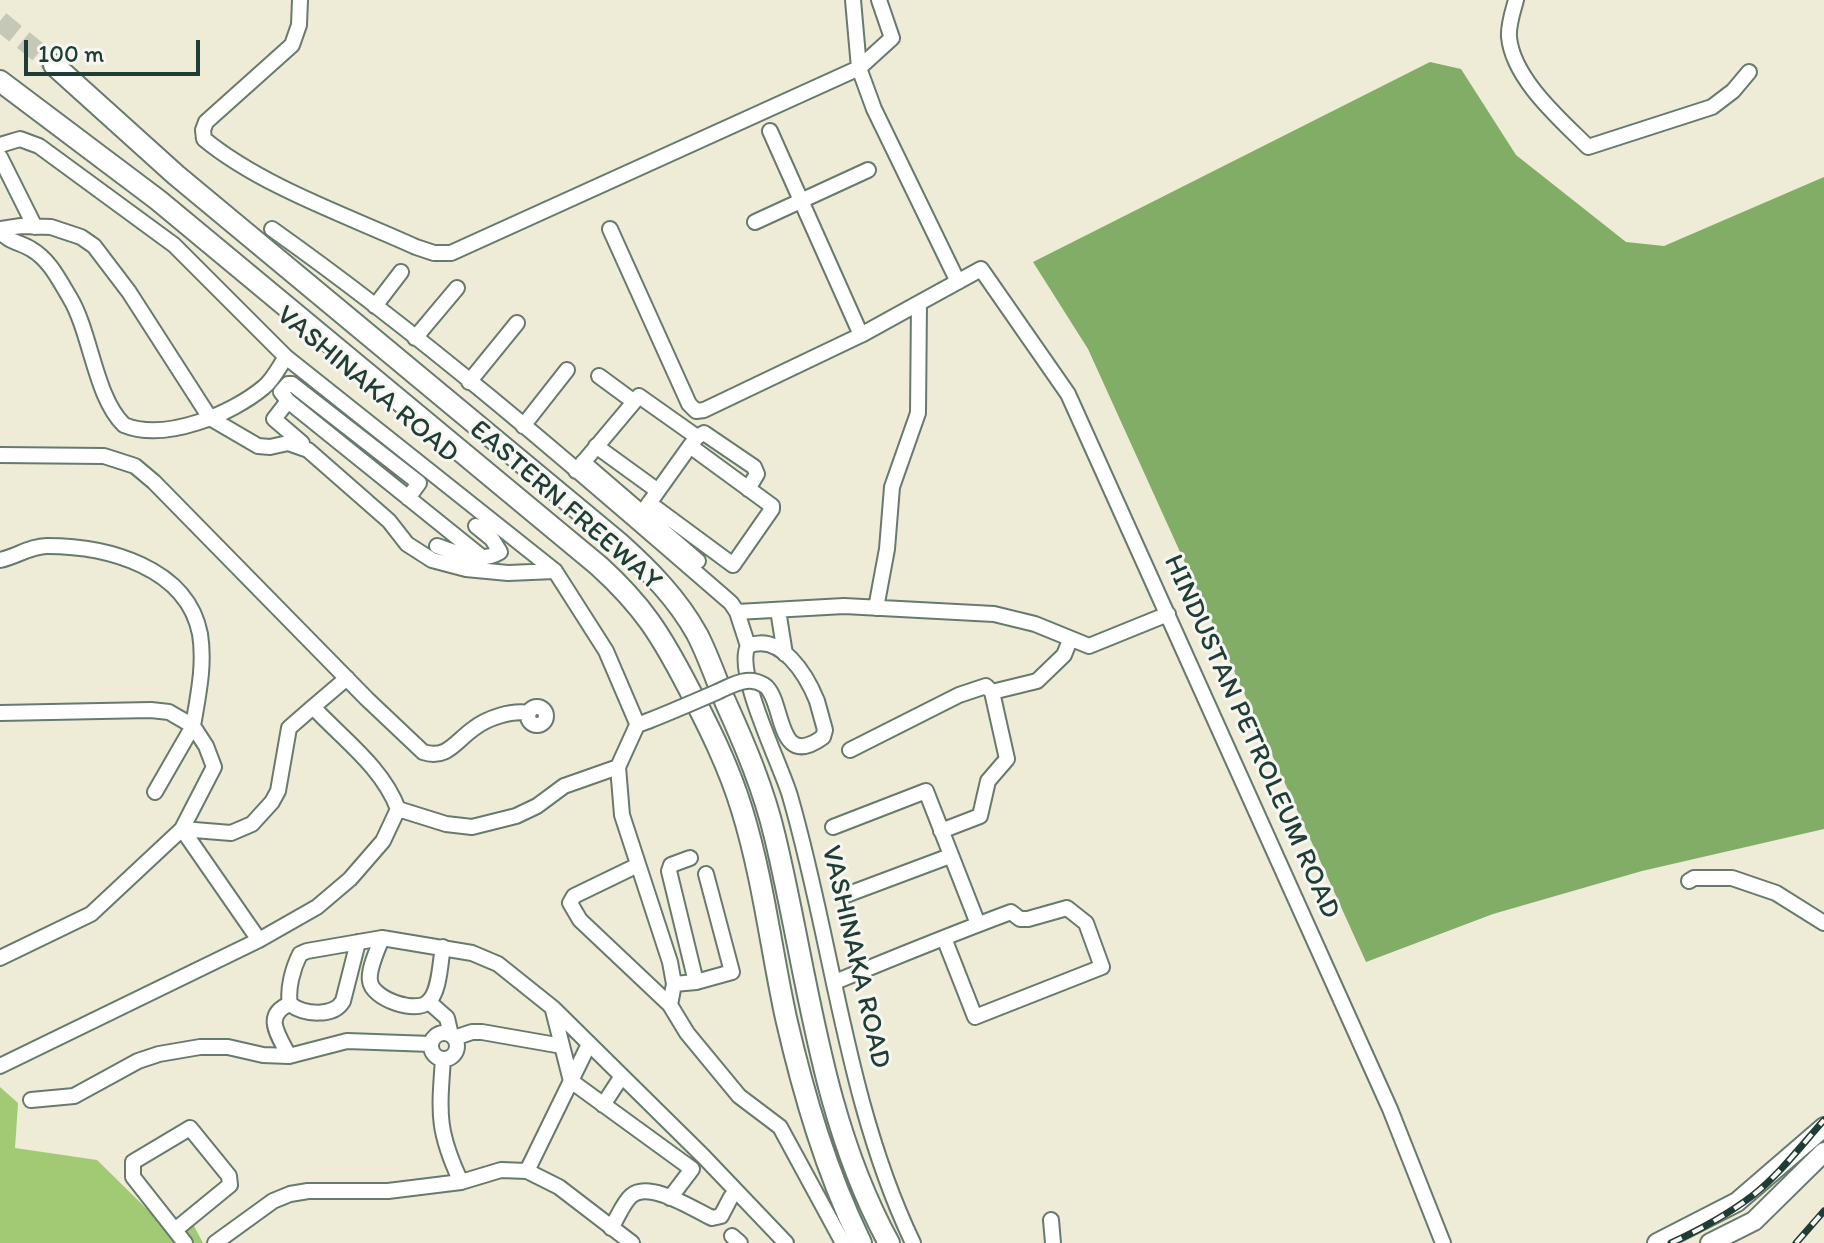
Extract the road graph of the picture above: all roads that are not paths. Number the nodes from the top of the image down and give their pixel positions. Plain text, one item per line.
1 (300, 0) edge
2 (853, 0) edge
3 (879, 0) edge
4 (1516, 0) edge
5 (54, 65) tunnel mouth
6 (859, 68) junction
7 (1749, 72) dead end
8 (0, 81) edge
9 (770, 131) dead end
10 (0, 145) edge
11 (0, 157) edge
12 (868, 170) dead end
13 (800, 200) junction
14 (755, 222) dead end
15 (35, 227) junction
16 (272, 229) dead end
17 (610, 229) dead end
18 (0, 230) edge
19 (401, 272) dead end
20 (958, 282) junction
21 (457, 288) dead end
22 (378, 302) junction
23 (919, 303) junction
24 (517, 323) dead end
25 (417, 335) junction
26 (861, 335) junction
27 (286, 357) junction
28 (567, 370) dead end
29 (599, 376) dead end
30 (270, 379) junction
31 (469, 382) junction
32 (285, 396) junction
33 (633, 401) junction
34 (342, 402) junction
35 (332, 416) junction
36 (210, 418) junction
37 (523, 426) junction
38 (338, 441) junction
39 (693, 441) junction
40 (596, 446) junction
41 (0, 455) edge
42 (322, 460) junction
43 (580, 466) junction
44 (426, 468) junction
45 (335, 470) dead end
46 (416, 480) junction
47 (748, 489) junction
48 (408, 498) junction
49 (650, 502) junction
50 (485, 527) junction
51 (437, 546) dead end
52 (483, 558) junction
53 (0, 560) edge
54 (698, 561) dead end
55 (555, 571) junction
56 (876, 608) junction
57 (778, 610) junction
58 (737, 612) junction
59 (1168, 614) junction
60 (1070, 640) junction
61 (748, 646) junction
62 (785, 654) junction
63 (347, 678) junction
64 (992, 692) junction
65 (313, 707) junction
66 (0, 713) edge
67 (529, 713) dead end
68 (643, 722) junction
69 (193, 726) junction
70 (850, 750) dead end
71 (618, 767) junction
72 (155, 792) dead end
73 (398, 809) junction
74 (833, 827) dead end
75 (182, 829) junction
76 (941, 831) junction
77 (950, 856) junction
78 (690, 858) dead end
79 (638, 865) junction
80 (706, 874) dead end
81 (1689, 881) dead end
82 (846, 895) dead end
83 (1824, 923) edge
84 (978, 924) junction
85 (382, 938) junction
86 (944, 938) junction
87 (259, 940) junction
88 (358, 942) junction
89 (443, 947) junction
90 (1, 956) edge
91 (696, 982) junction
92 (835, 982) junction
93 (674, 984) junction
94 (429, 1002) junction
95 (290, 1004) junction
96 (670, 1005) junction
97 (553, 1008) junction
98 (452, 1036) junction
99 (431, 1044) junction
100 (589, 1044) junction
101 (562, 1046) junction
102 (289, 1056) junction
103 (443, 1059) junction
104 (0, 1066) edge
105 (622, 1076) junction
106 (571, 1081) junction
107 (31, 1100) dead end
108 (603, 1105) junction
109 (1824, 1127) edge
110 (1824, 1152) edge
111 (703, 1156) junction
112 (692, 1169) junction
113 (527, 1171) junction
114 (461, 1182) junction
115 (731, 1197) dead end
116 (670, 1198) junction
117 (1051, 1220) dead end
118 (611, 1228) junction
119 (175, 1230) junction
120 (185, 1243) edge
121 (215, 1243) edge
122 (632, 1243) edge
123 (786, 1243) edge
124 (843, 1243) edge
125 (861, 1243) edge
126 (889, 1243) edge
127 (913, 1243) edge
128 (1053, 1243) edge
129 (1443, 1243) edge
130 (1657, 1243) edge
131 (1710, 1243) edge

1 - 6 street
2 - 6 street
3 - 6 street
4 - 7 street
5 - 126 highway, EASTERN FREEWAY
6 - 20 street
8 - 125 highway, EASTERN FREEWAY
9 - 13 street
10 - 27 street, VASHINAKA ROAD
11 - 15 street
12 - 13 street
13 - 14 street
13 - 26 street
15 - 18 street
15 - 36 street
16 - 22 street
17 - 26 street
18 - 36 street
19 - 22 street
20 - 23 street
20 - 59 street, HINDUSTAN PETROLEUM ROAD
21 - 25 street
22 - 25 street
23 - 26 street
23 - 56 street
24 - 31 street
25 - 31 street
27 - 30 street
27 - 34 street, VASHINAKA ROAD
28 - 37 street
29 - 33 street
30 - 32 street
30 - 36 street
31 - 37 street
32 - 35 street
32 - 38 street
32 - 42 street
33 - 39 street
33 - 40 street
34 - 35 street
34 - 44 street, VASHINAKA ROAD
35 - 46 street
36 - 55 street
37 - 43 street
38 - 42 street
38 - 48 street
39 - 47 street
39 - 47 street
39 - 49 street
40 - 43 street
40 - 49 street
41 - 63 street
42 - 45 street
43 - 49 street
43 - 58 street
44 - 46 street
44 - 50 street, VASHINAKA ROAD
46 - 48 street
47 - 49 street
48 - 52 street
49 - 54 street
50 - 52 street
50 - 55 street, VASHINAKA ROAD
51 - 52 street
53 - 69 street
55 - 68 street, VASHINAKA ROAD
56 - 57 street
56 - 60 street
57 - 58 street
57 - 62 street
58 - 61 street, VASHINAKA ROAD
59 - 60 street
59 - 129 street, HINDUSTAN PETROLEUM ROAD
60 - 64 street
61 - 62 street
61 - 92 street, VASHINAKA ROAD
62 - 68 street, bridge
63 - 65 street
63 - 67 street
64 - 70 street
64 - 76 street
65 - 73 street
65 - 75 street
66 - 69 street
68 - 71 street
69 - 72 street
69 - 75 street
71 - 73 street
71 - 79 street
73 - 87 street
74 - 76 street
75 - 87 street
75 - 90 street
76 - 77 street
77 - 82 street
77 - 84 street
78 - 91 street
79 - 93 street
79 - 96 street
80 - 91 street
81 - 83 street
84 - 86 street
84 - 86 street
85 - 88 street
85 - 89 street
85 - 94 street
86 - 92 street
87 - 104 street
88 - 95 street
88 - 95 street
89 - 94 street
89 - 97 street
91 - 93 street
92 - 127 street, VASHINAKA ROAD
93 - 96 street
94 - 98 street
95 - 102 street
96 - 124 street
97 - 100 street
97 - 101 street
98 - 99 street
98 - 101 street
98 - 103 street
99 - 102 street
99 - 103 street
100 - 105 street
100 - 106 street
101 - 106 street
102 - 107 street
103 - 114 street
105 - 108 street
105 - 111 street
106 - 108 street
106 - 113 street
108 - 112 street
109 - 130 main road
110 - 131 main road
111 - 112 street
111 - 123 street
112 - 116 street
113 - 114 street
113 - 118 street
114 - 121 street
115 - 116 street
116 - 118 street
117 - 128 street
118 - 122 street
119 - 119 street
119 - 120 street

